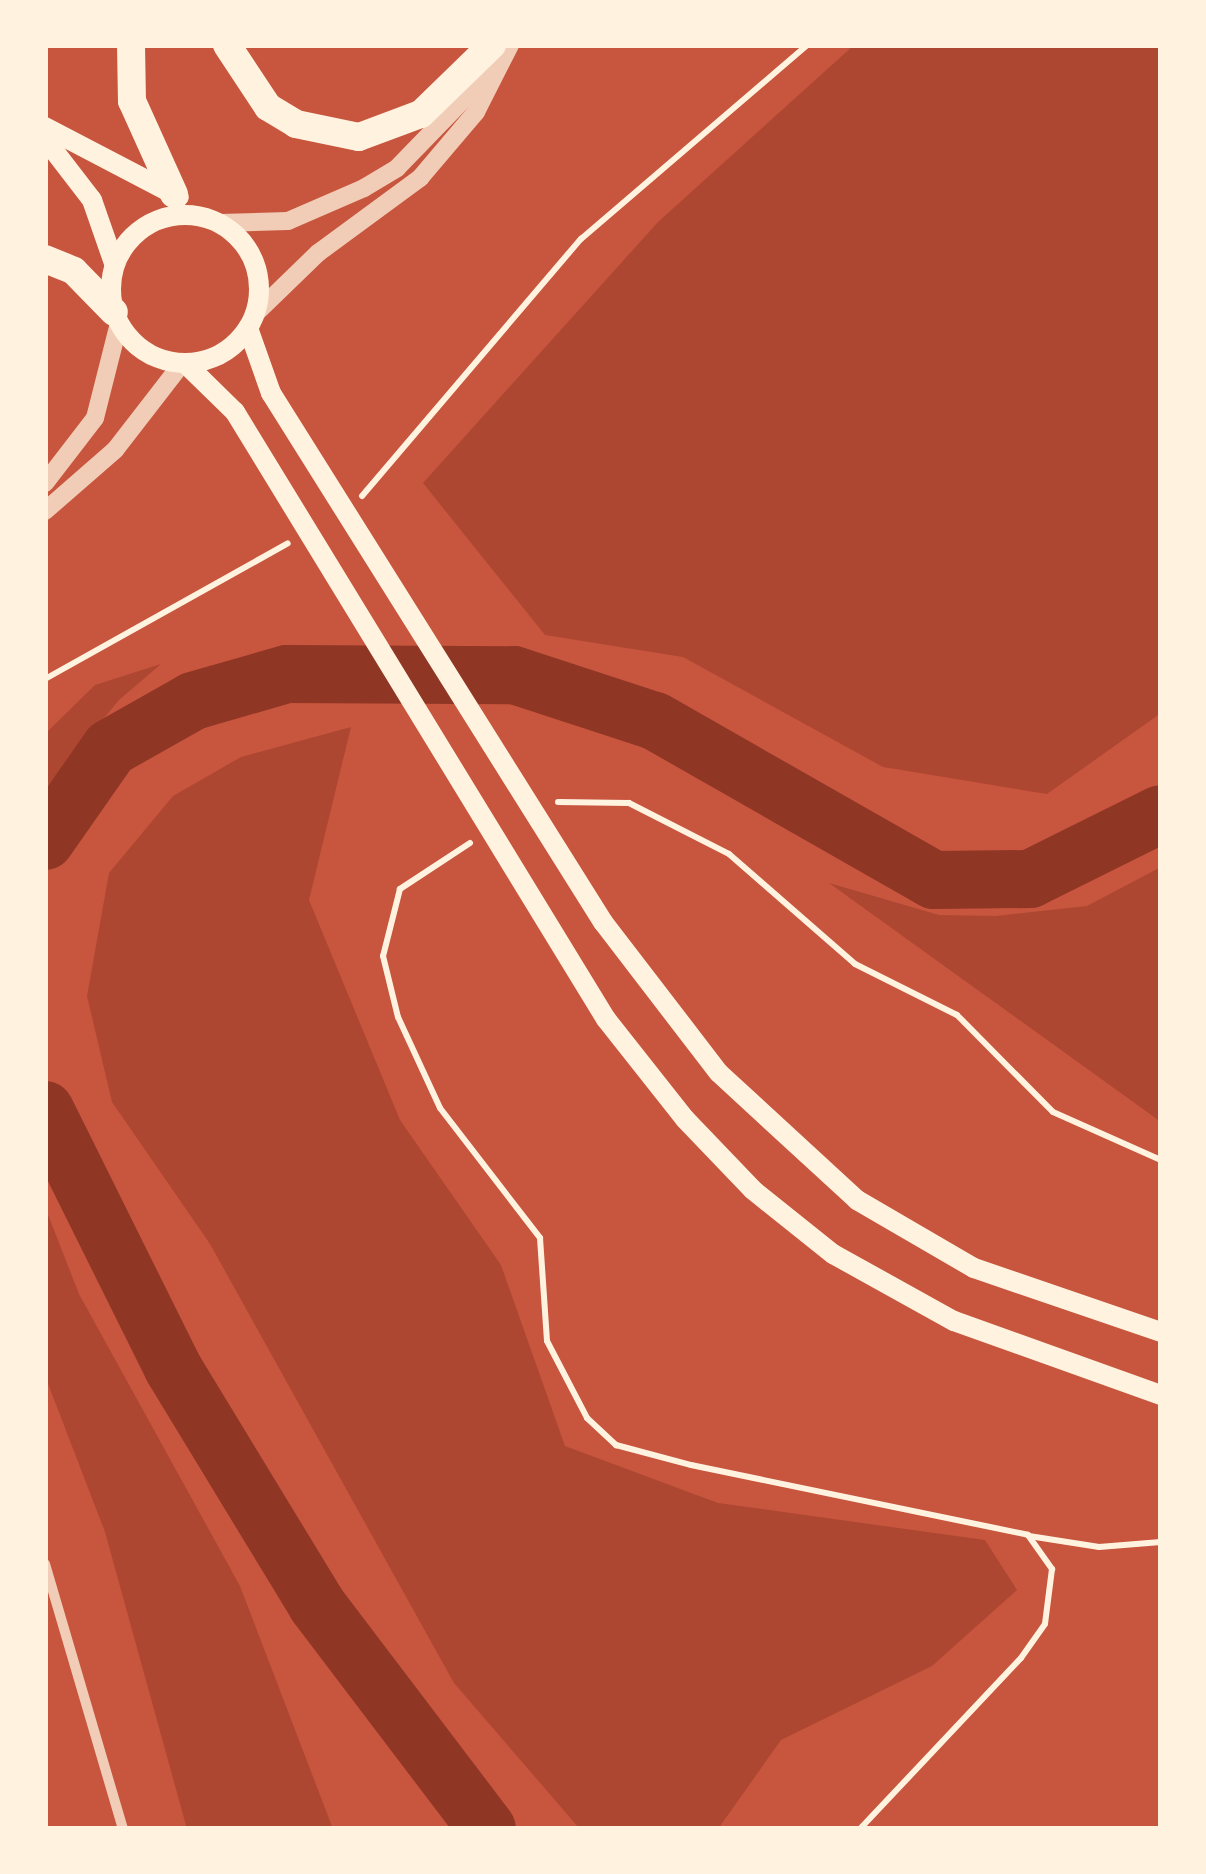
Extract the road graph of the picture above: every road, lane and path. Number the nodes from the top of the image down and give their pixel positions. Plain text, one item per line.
1 (132, 45) edge
2 (226, 45) edge
3 (806, 45) edge
4 (501, 50) edge
5 (45, 126) edge
6 (45, 139) edge
7 (174, 194) junction
8 (214, 221) junction
9 (45, 259) edge
10 (114, 263) junction
11 (116, 318) junction
12 (251, 321) junction
13 (184, 366) junction
14 (45, 483) edge
15 (356, 502) dead end
16 (45, 511) edge
17 (305, 533) dead end
18 (45, 679) edge
19 (543, 804) dead end
20 (476, 840) dead end
21 (1161, 1160) edge
22 (1161, 1332) edge
23 (1161, 1396) edge
24 (1028, 1535) junction
25 (1161, 1542) edge
26 (45, 1564) edge
27 (123, 1829) edge
28 (860, 1829) edge

1 - 7 highway
2 - 4 highway
3 - 15 path
4 - 8 street
4 - 12 street
5 - 7 main road
6 - 10 main road
7 - 8 main road
8 - 10 main road
8 - 12 main road
9 - 11 highway
10 - 11 main road
11 - 13 main road
11 - 14 street
12 - 13 main road
12 - 22 main road
13 - 16 street
13 - 23 main road
17 - 18 path
19 - 21 path
20 - 24 path
24 - 25 path
24 - 28 path
26 - 27 street

